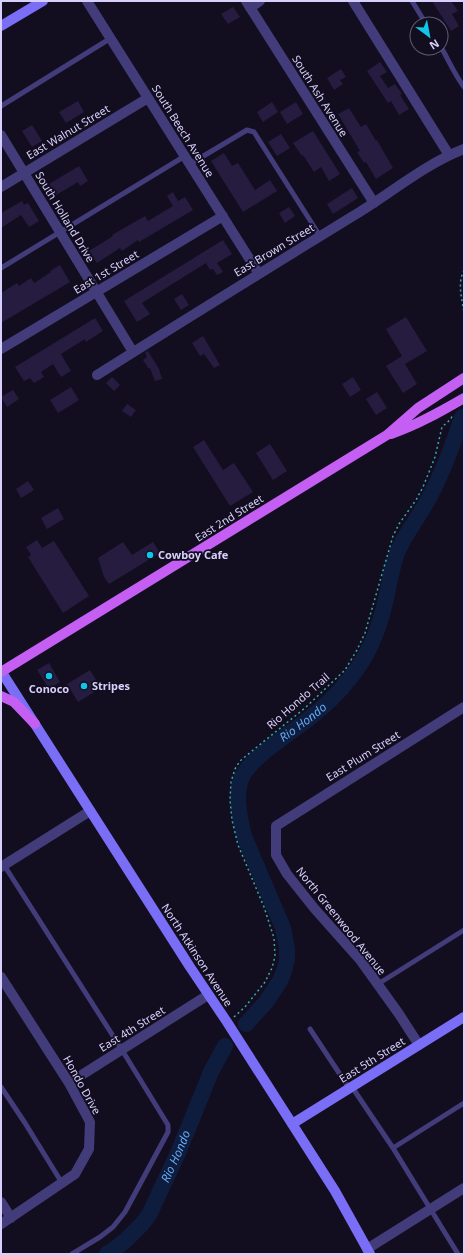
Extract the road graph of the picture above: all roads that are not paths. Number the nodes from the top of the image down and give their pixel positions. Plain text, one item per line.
1 (43, 1) edge
2 (87, 1) edge
3 (260, 1) edge
4 (353, 1) edge
5 (412, 1) edge
6 (248, 4) edge
7 (421, 16) edge
8 (1, 26) edge
9 (111, 38) junction
10 (446, 56) edge
11 (464, 88) edge
12 (148, 98) junction
13 (1, 106) edge
14 (1, 135) edge
15 (464, 149) edge
16 (449, 155) junction
17 (187, 160) junction
18 (24, 173) junction
19 (1, 187) edge
20 (374, 203) junction
21 (223, 216) junction
22 (60, 233) junction
23 (320, 236) junction
24 (1, 268) edge
25 (259, 274) junction
26 (96, 292) junction
27 (1, 349) edge
28 (132, 352) junction
29 (97, 375) dead end
30 (464, 378) edge
31 (460, 400) edge
32 (387, 435) junction
33 (1, 671) edge
34 (1, 696) edge
35 (464, 707) edge
36 (35, 724) junction
37 (90, 811) junction
38 (276, 826) joint
39 (2, 866) edge
40 (464, 930) edge
41 (3, 984) edge
42 (378, 984) junction
43 (208, 995) junction
44 (464, 1017) edge
45 (310, 1028) dead end
46 (419, 1045) junction
47 (122, 1050) junction
48 (69, 1083) junction
49 (1, 1087) edge
50 (351, 1087) junction
51 (464, 1103) edge
52 (292, 1124) junction
53 (393, 1148) junction
54 (62, 1183) junction
55 (464, 1188) edge
56 (1, 1202) edge
57 (430, 1210) junction
58 (11, 1218) junction
59 (1, 1224) edge
60 (369, 1252) edge
61 (72, 1254) edge
62 (458, 1254) edge

1 - 8 main road
2 - 9 street, South Beech Avenue
3 - 6 street
4 - 16 street
5 - 7 lane
6 - 20 street, South Ash Avenue
9 - 12 street, South Beech Avenue
9 - 13 lane
10 - 11 lane
12 - 17 street, South Beech Avenue
12 - 18 street, East Walnut Street
14 - 18 street, South Holland Drive
15 - 16 street, East Brown Street
16 - 20 street, East Brown Street
17 - 21 street, South Beech Avenue
17 - 22 lane
17 - 23 lane
18 - 19 street, East Walnut Street
18 - 22 street, South Holland Drive
20 - 23 street, East Brown Street
21 - 25 street, South Beech Avenue
21 - 26 street, East 1st Street
22 - 24 lane
22 - 26 street, South Holland Drive
23 - 25 street, East Brown Street
25 - 28 street, East Brown Street
26 - 27 street, East 1st Street
26 - 28 street, South Holland Drive
28 - 29 street, East Brown Street
30 - 32 main road, East 2nd Street
31 - 32 main road, East 2nd Street
32 - 33 main road, East 2nd Street
33 - 36 main road, North Atkinson Avenue
34 - 36 main road
35 - 38 street, East Plum Street
36 - 37 main road, North Atkinson Avenue
37 - 39 street
37 - 43 main road, North Atkinson Avenue
38 - 42 street, North Greenwood Avenue
39 - 47 lane
40 - 42 lane
41 - 48 street, Hondo Drive
42 - 46 street, North Greenwood Avenue
43 - 47 street, East 4th Street
43 - 52 main road, North Atkinson Avenue
44 - 46 main road, East 5th Street
45 - 50 lane
46 - 50 main road, East 5th Street
47 - 48 street, East 4th Street
47 - 61 lane
48 - 54 street, Hondo Drive
49 - 54 lane
50 - 52 main road, East 5th Street
50 - 53 lane
51 - 53 lane
52 - 60 main road, North Atkinson Avenue
53 - 57 lane
54 - 58 street, Hondo Drive
55 - 57 street
56 - 58 street
57 - 60 street
57 - 62 lane
58 - 59 street, Hondo Drive

